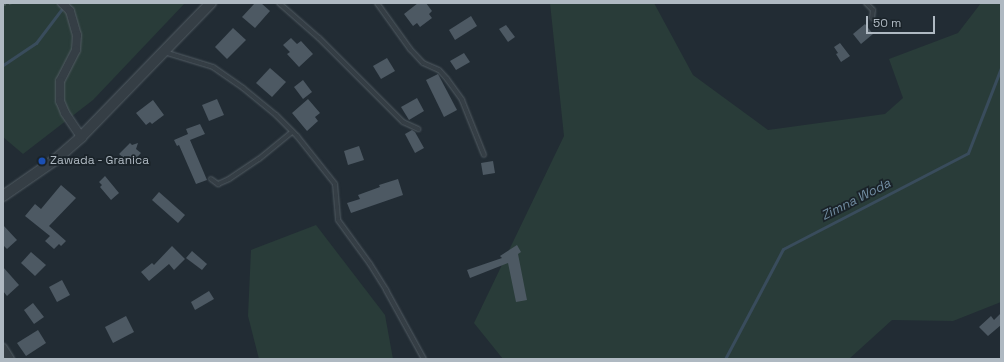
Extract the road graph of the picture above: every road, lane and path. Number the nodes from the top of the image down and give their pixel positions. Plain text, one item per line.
1 (12, 3) edge
2 (62, 3) edge
3 (211, 3) edge
4 (279, 3) edge
5 (377, 3) edge
6 (866, 3) edge
7 (3, 5) edge
8 (872, 18) dead end
9 (163, 51) junction
10 (418, 129) dead end
11 (292, 132) junction
12 (81, 137) junction
13 (484, 156) dead end
14 (211, 179) dead end
15 (3, 196) edge
16 (3, 348) edge
17 (10, 359) edge
18 (424, 359) edge

1 - 7 path
2 - 12 street
3 - 9 street
4 - 10 lane
5 - 13 lane
6 - 8 lane
9 - 11 lane
9 - 12 street
11 - 14 lane
11 - 18 lane
12 - 15 street
16 - 17 street

